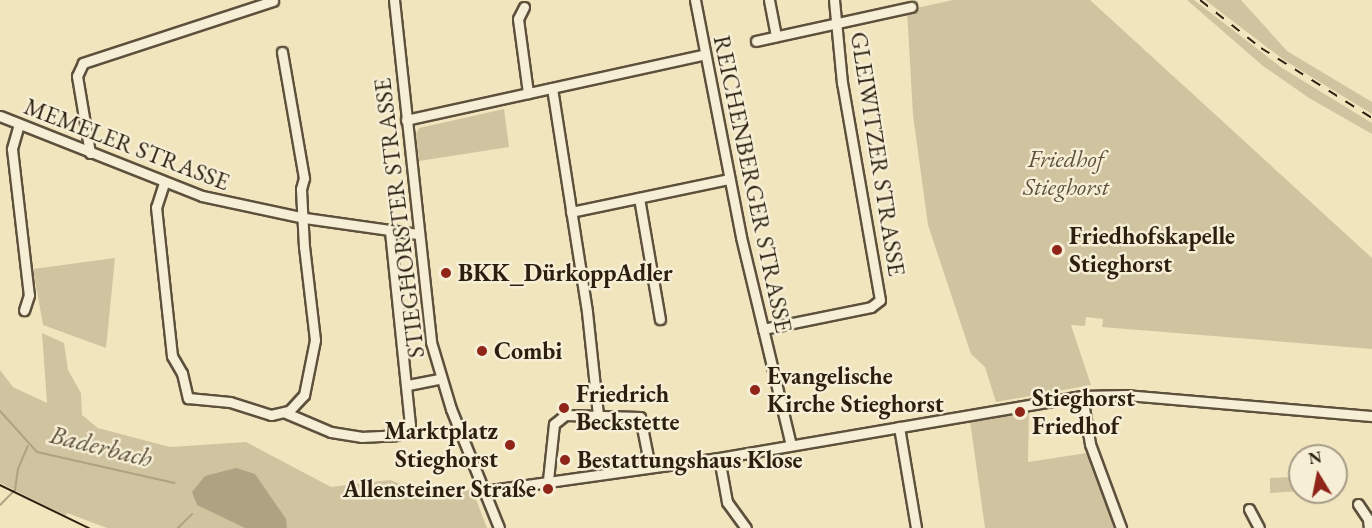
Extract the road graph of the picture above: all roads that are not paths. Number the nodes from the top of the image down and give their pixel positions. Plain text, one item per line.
1 (394, 0) edge
2 (694, 0) edge
3 (769, 0) edge
4 (834, 0) edge
5 (273, 1) edge
6 (524, 7) dead end
7 (911, 7) dead end
8 (836, 23) junction
9 (776, 36) junction
10 (756, 41) dead end
11 (282, 52) dead end
12 (705, 54) junction
13 (552, 88) junction
14 (528, 93) junction
15 (0, 116) edge
16 (406, 120) junction
17 (19, 124) junction
18 (90, 153) junction
19 (729, 179) junction
20 (164, 183) junction
21 (639, 198) junction
22 (571, 212) junction
23 (305, 218) junction
24 (390, 230) junction
25 (418, 234) junction
26 (24, 310) dead end
27 (660, 319) dead end
28 (763, 329) junction
29 (440, 379) junction
30 (408, 384) junction
31 (1082, 396) junction
32 (302, 400) junction
33 (286, 413) junction
34 (598, 416) junction
35 (1372, 416) edge
36 (309, 422) junction
37 (898, 427) junction
38 (791, 445) junction
39 (720, 458) junction
40 (650, 467) junction
41 (548, 480) junction
42 (484, 491) junction
43 (1358, 504) dead end
44 (1249, 509) dead end
45 (500, 528) edge
46 (746, 528) edge
47 (916, 528) edge
48 (1121, 528) edge
49 (1259, 528) edge
50 (1369, 528) edge

1 - 16 street, STIEGHORSTER STRASSE
2 - 12 street, REICHENBERGER STRASSE
3 - 9 street
4 - 8 street, GLEIWITZER STRASSE
5 - 18 street
6 - 14 street
7 - 8 street
8 - 9 street
8 - 28 street, GLEIWITZER STRASSE
9 - 10 street
11 - 23 street
12 - 13 street
12 - 19 street, REICHENBERGER STRASSE
13 - 14 street
13 - 22 street
14 - 16 street
15 - 17 street, MEMELER STRASSE
16 - 25 street, STIEGHORSTER STRASSE
17 - 18 street, MEMELER STRASSE
17 - 26 street
18 - 20 street, MEMELER STRASSE
19 - 21 street
19 - 28 street, REICHENBERGER STRASSE
20 - 23 street, MEMELER STRASSE
20 - 33 street
21 - 22 street
21 - 27 street
22 - 34 street
23 - 24 street, MEMELER STRASSE
23 - 32 street
24 - 25 street, MEMELER STRASSE
24 - 30 street
25 - 29 street, STIEGHORSTER STRASSE
28 - 38 street, REICHENBERGER STRASSE
29 - 30 street
29 - 42 street, STIEGHORSTER STRASSE
30 - 36 street
31 - 35 street
31 - 37 street
31 - 48 street
32 - 33 street
32 - 36 street
33 - 36 street
34 - 40 street
34 - 41 street
37 - 38 street
37 - 47 street
38 - 39 street
39 - 40 street
39 - 46 street
40 - 41 street
41 - 42 street
42 - 45 street, STIEGHORSTER STRASSE
43 - 50 street
44 - 49 street

